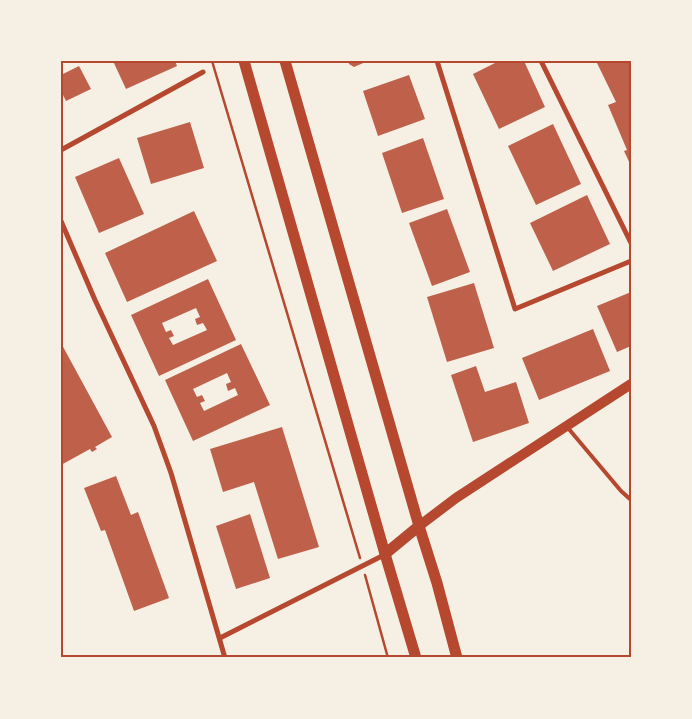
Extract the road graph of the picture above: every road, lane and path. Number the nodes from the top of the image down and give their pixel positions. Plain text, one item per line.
1 (212, 61) edge
2 (244, 61) edge
3 (284, 61) edge
4 (437, 61) edge
5 (542, 61) edge
6 (203, 72) dead end
7 (61, 150) edge
8 (61, 221) edge
9 (631, 243) edge
10 (631, 261) edge
11 (631, 384) edge
12 (567, 426) junction
13 (631, 500) edge
14 (419, 526) junction
15 (386, 554) junction
16 (362, 566) junction
17 (220, 638) junction
18 (225, 658) edge
19 (388, 658) edge
20 (416, 658) edge
21 (457, 658) edge

1 - 16 path
2 - 15 main road
3 - 14 main road
4 - 10 street
5 - 9 street
6 - 7 street
8 - 17 street
11 - 12 main road
12 - 13 lane
12 - 14 main road
14 - 15 main road
14 - 21 main road
15 - 16 street
15 - 20 main road
16 - 17 street
16 - 19 path
17 - 18 street

